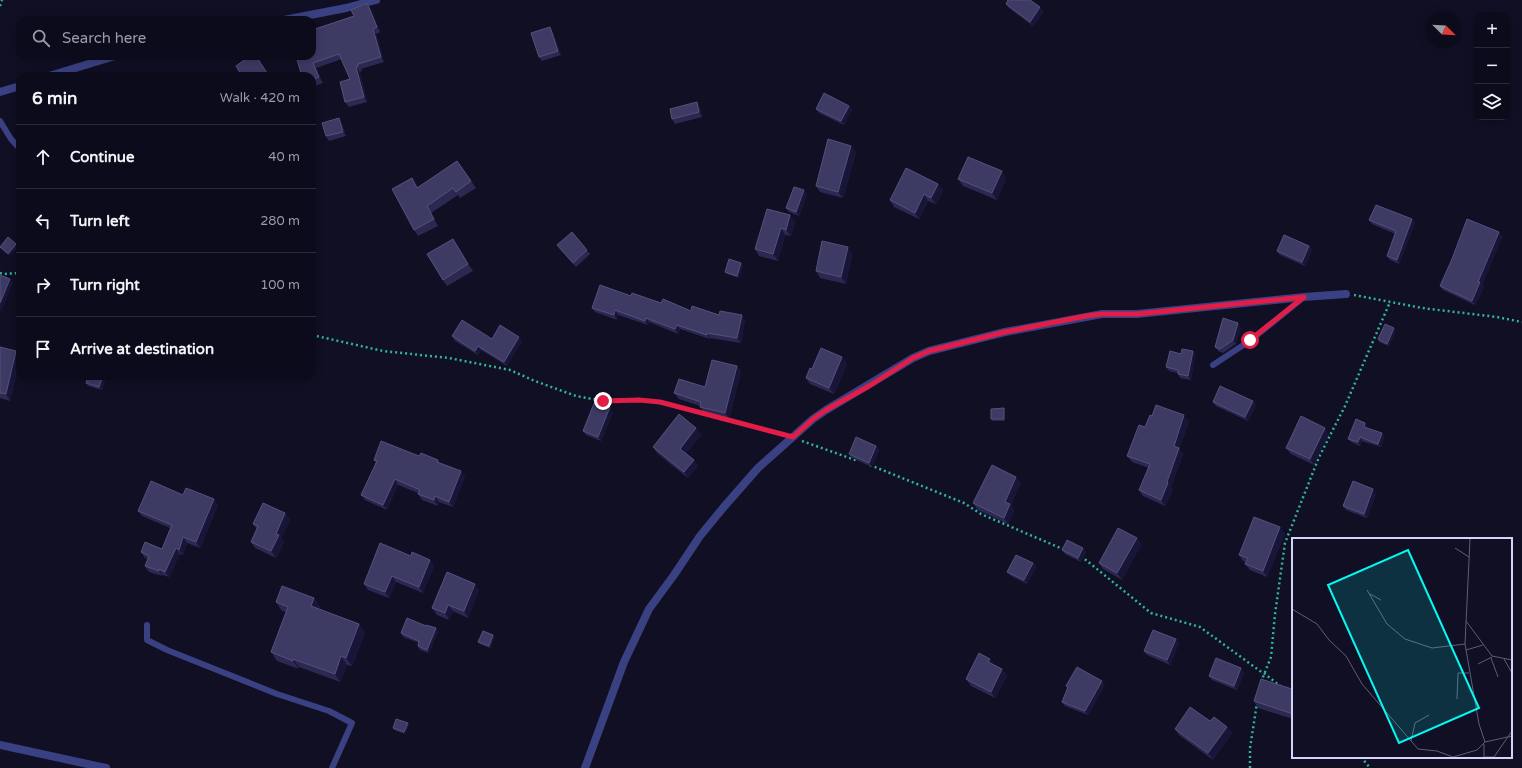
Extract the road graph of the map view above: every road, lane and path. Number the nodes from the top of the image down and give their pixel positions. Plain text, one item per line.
1 (2, 0) edge
2 (376, 0) edge
3 (0, 6) edge
4 (305, 16) edge
5 (102, 60) edge
6 (62, 72) edge
7 (16, 87) edge
8 (0, 92) edge
9 (0, 121) edge
10 (16, 145) edge
11 (0, 273) edge
12 (16, 273) edge
13 (1346, 294) joint
14 (1304, 297) junction
15 (1390, 302) junction
16 (1522, 322) edge
17 (316, 336) edge
18 (1213, 365) dead end
19 (793, 437) junction
20 (860, 462) edge
21 (867, 464) edge
22 (1069, 551) edge
23 (1075, 554) edge
24 (147, 625) dead end
25 (1265, 674) junction
26 (1260, 687) edge
27 (1281, 687) edge
28 (1257, 702) edge
29 (0, 744) edge
30 (1363, 758) edge
31 (106, 768) edge
32 (332, 768) edge
33 (585, 768) edge
34 (1250, 768) edge
35 (1370, 768) edge

1 - 3 path
2 - 4 street
5 - 6 street
7 - 8 street
9 - 10 lane
11 - 12 path
13 - 14 street
13 - 15 path
14 - 18 lane
14 - 19 street
15 - 16 path
15 - 25 path
17 - 19 path
19 - 20 path
19 - 33 street
21 - 22 path
23 - 25 path
24 - 32 lane
25 - 26 path
25 - 27 path
28 - 34 path
29 - 31 street
30 - 35 path

